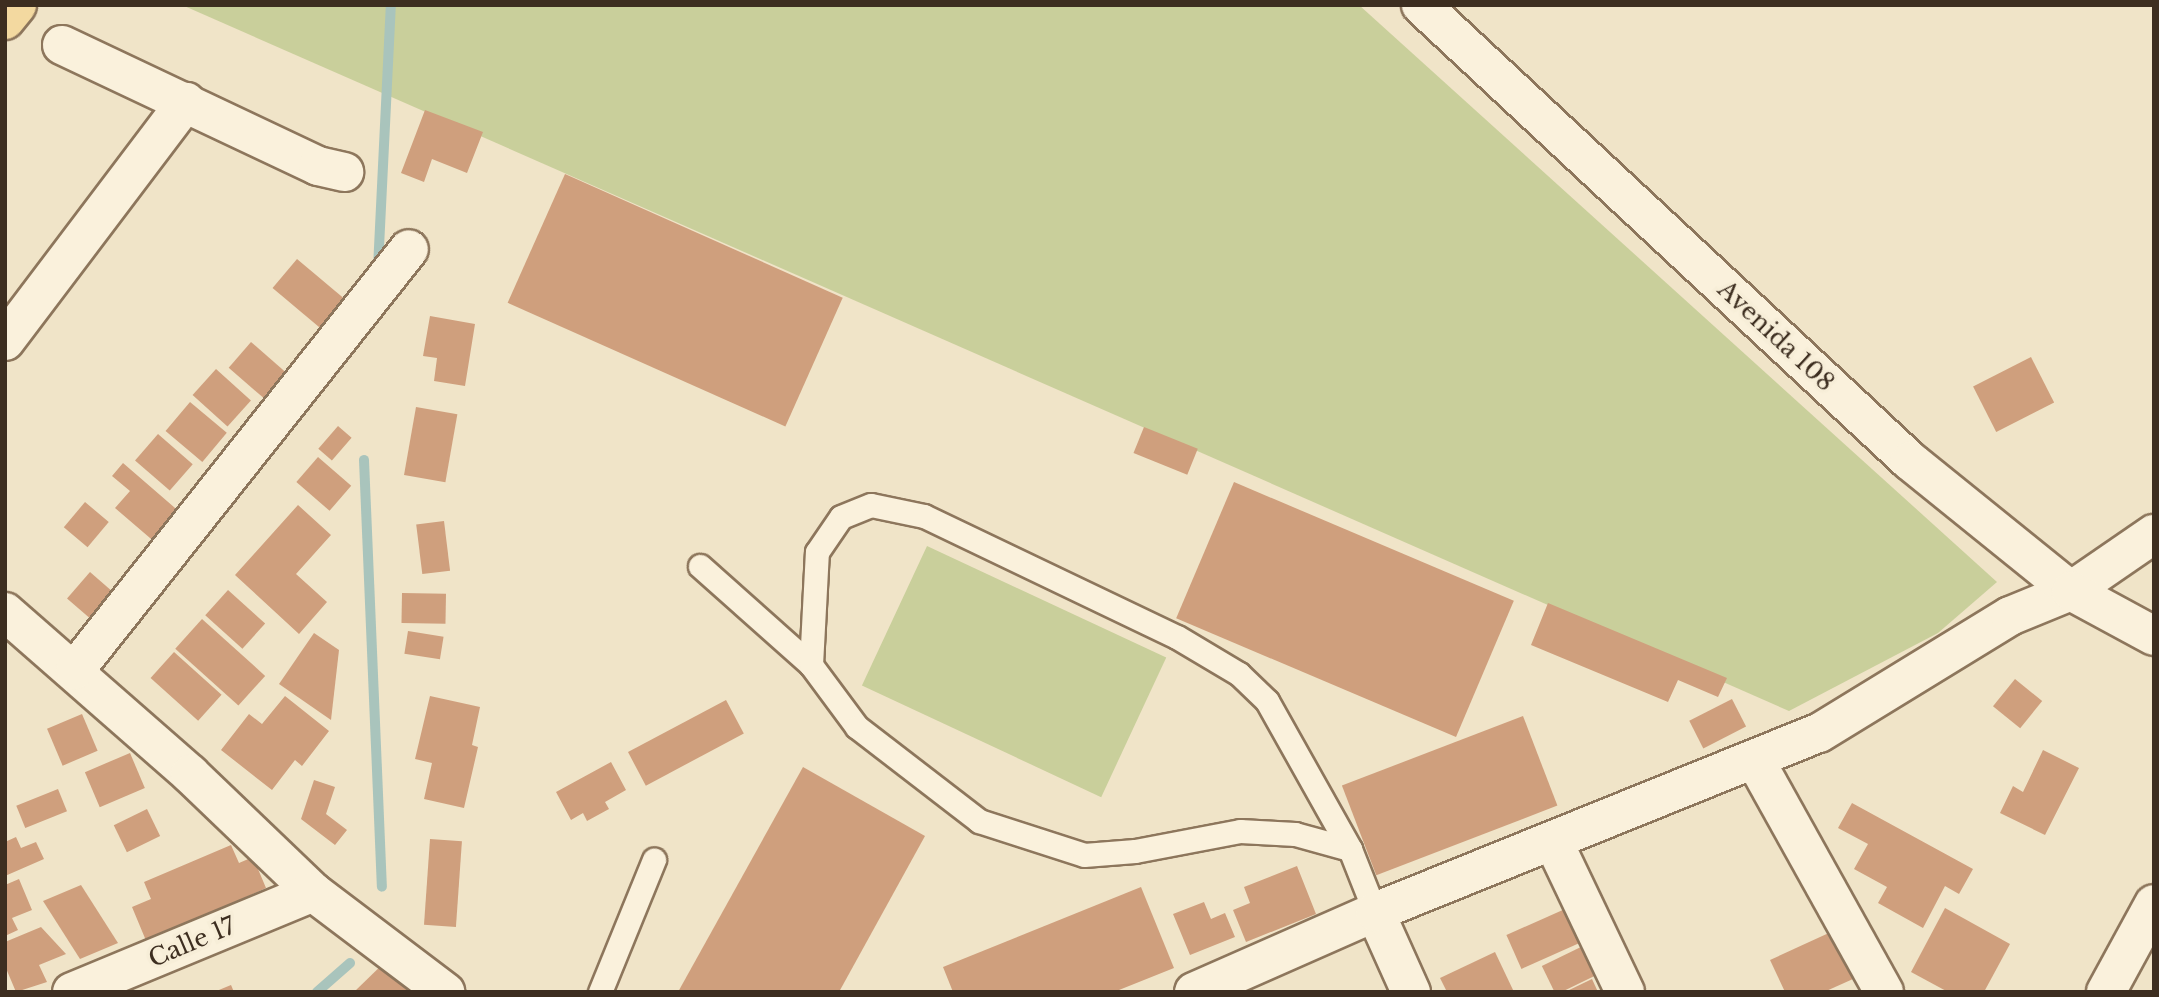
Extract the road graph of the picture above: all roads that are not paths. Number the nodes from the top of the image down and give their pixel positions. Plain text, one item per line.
1 (17, 5) edge
2 (1421, 5) edge
3 (5, 20) edge
4 (62, 45) dead end
5 (186, 102) junction
6 (344, 172) dead end
7 (409, 249) dead end
8 (5, 341) edge
9 (2154, 534) edge
10 (700, 566) dead end
11 (2071, 591) junction
12 (5, 612) edge
13 (2154, 636) edge
14 (811, 665) junction
15 (75, 670) junction
16 (1755, 760) junction
17 (1553, 841) junction
18 (1350, 849) junction
19 (654, 860) dead end
20 (313, 892) junction
21 (2154, 904) edge
22 (1375, 912) junction
23 (72, 992) edge
24 (445, 992) edge
25 (600, 992) edge
26 (1194, 992) edge
27 (1411, 992) edge
28 (1625, 992) edge
29 (1884, 992) edge
30 (2106, 992) edge

1 - 3 main road
2 - 11 street, Avenida 108
4 - 5 street
5 - 6 street
5 - 8 street
7 - 15 street
9 - 11 street
10 - 14 lane
11 - 13 street, Avenida 108
11 - 16 street
12 - 15 street
14 - 18 lane
14 - 18 lane
15 - 20 street
16 - 17 street
16 - 29 street
17 - 22 street
17 - 28 street
18 - 22 lane
19 - 25 lane
20 - 23 street, Calle 17
20 - 24 street
21 - 30 street
22 - 26 street
22 - 27 street

